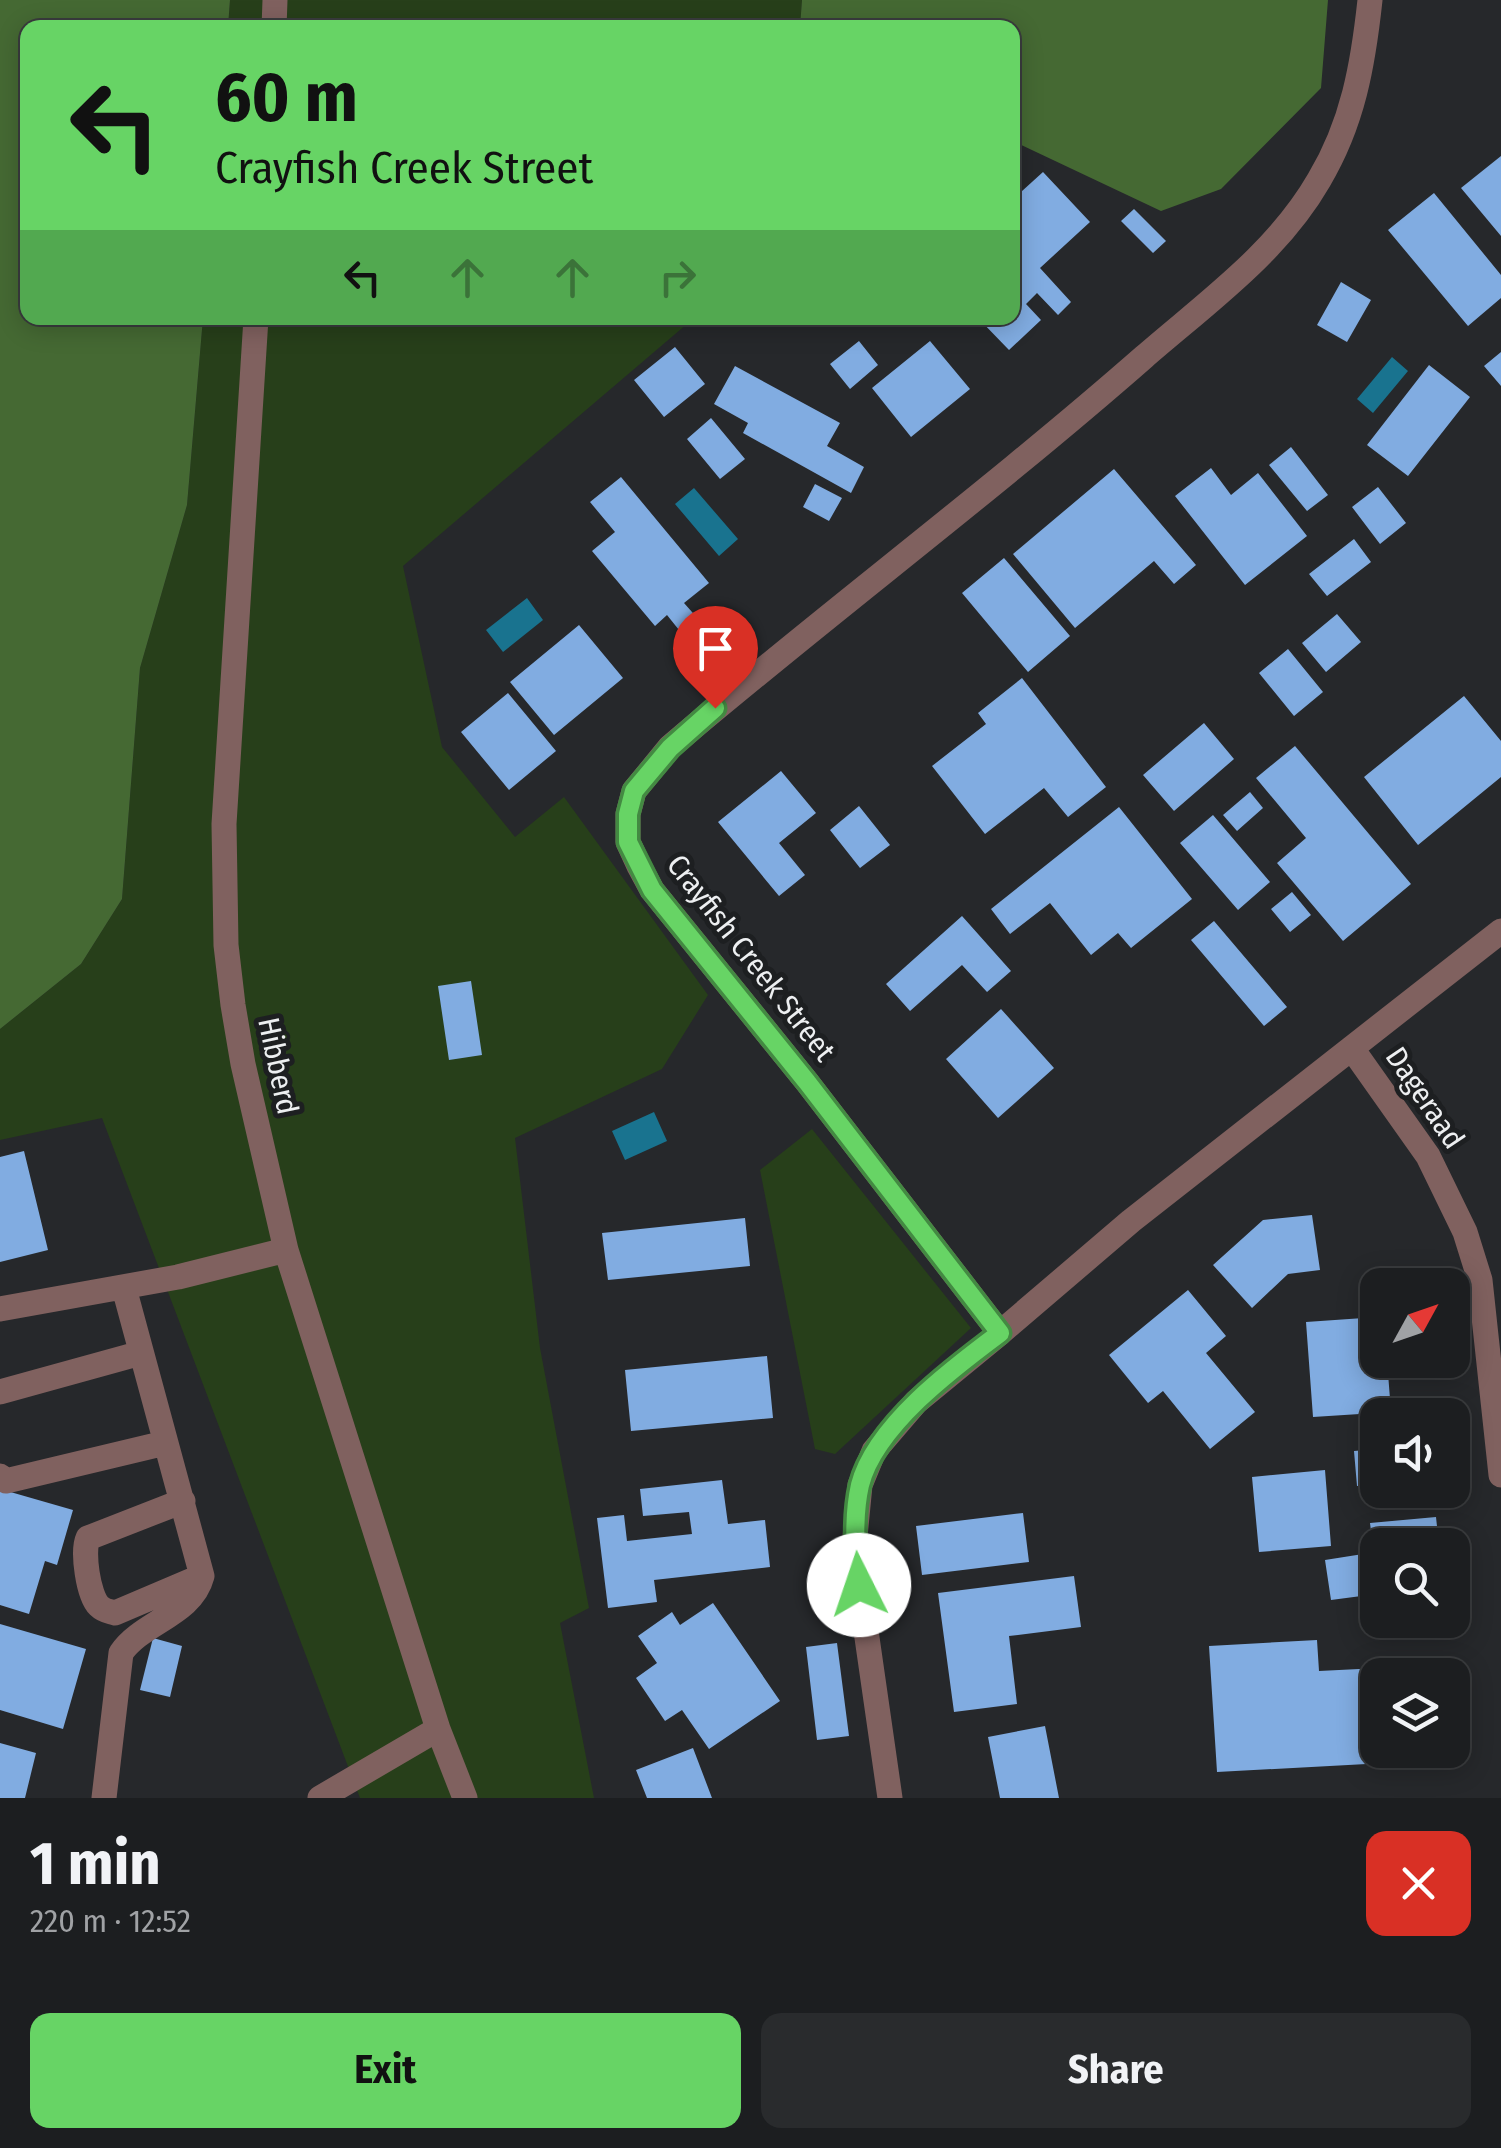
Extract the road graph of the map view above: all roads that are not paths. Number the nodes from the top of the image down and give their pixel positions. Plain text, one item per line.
1 (1370, 0) edge
2 (256, 325) edge
3 (1501, 932) edge
4 (1353, 1050) junction
5 (286, 1250) junction
6 (124, 1288) junction
7 (0, 1309) edge
8 (1000, 1333) junction
9 (141, 1353) junction
10 (0, 1392) edge
11 (166, 1443) junction
12 (1501, 1475) edge
13 (0, 1476) edge
14 (183, 1501) junction
15 (202, 1576) junction
16 (438, 1729) junction
17 (104, 1798) edge
18 (320, 1798) edge
19 (464, 1798) edge
20 (890, 1798) edge

1 - 8 street, Crayfish Creek Street
2 - 5 street, Hibberd
3 - 4 street
4 - 8 street
4 - 12 street, Dageraad
5 - 6 street
5 - 16 street, Hibberd
6 - 7 street
6 - 9 street
8 - 20 street
9 - 10 street
9 - 11 street
11 - 13 street
11 - 14 street
14 - 15 street
14 - 15 street
15 - 17 street
16 - 18 street
16 - 19 street, Hibberd

